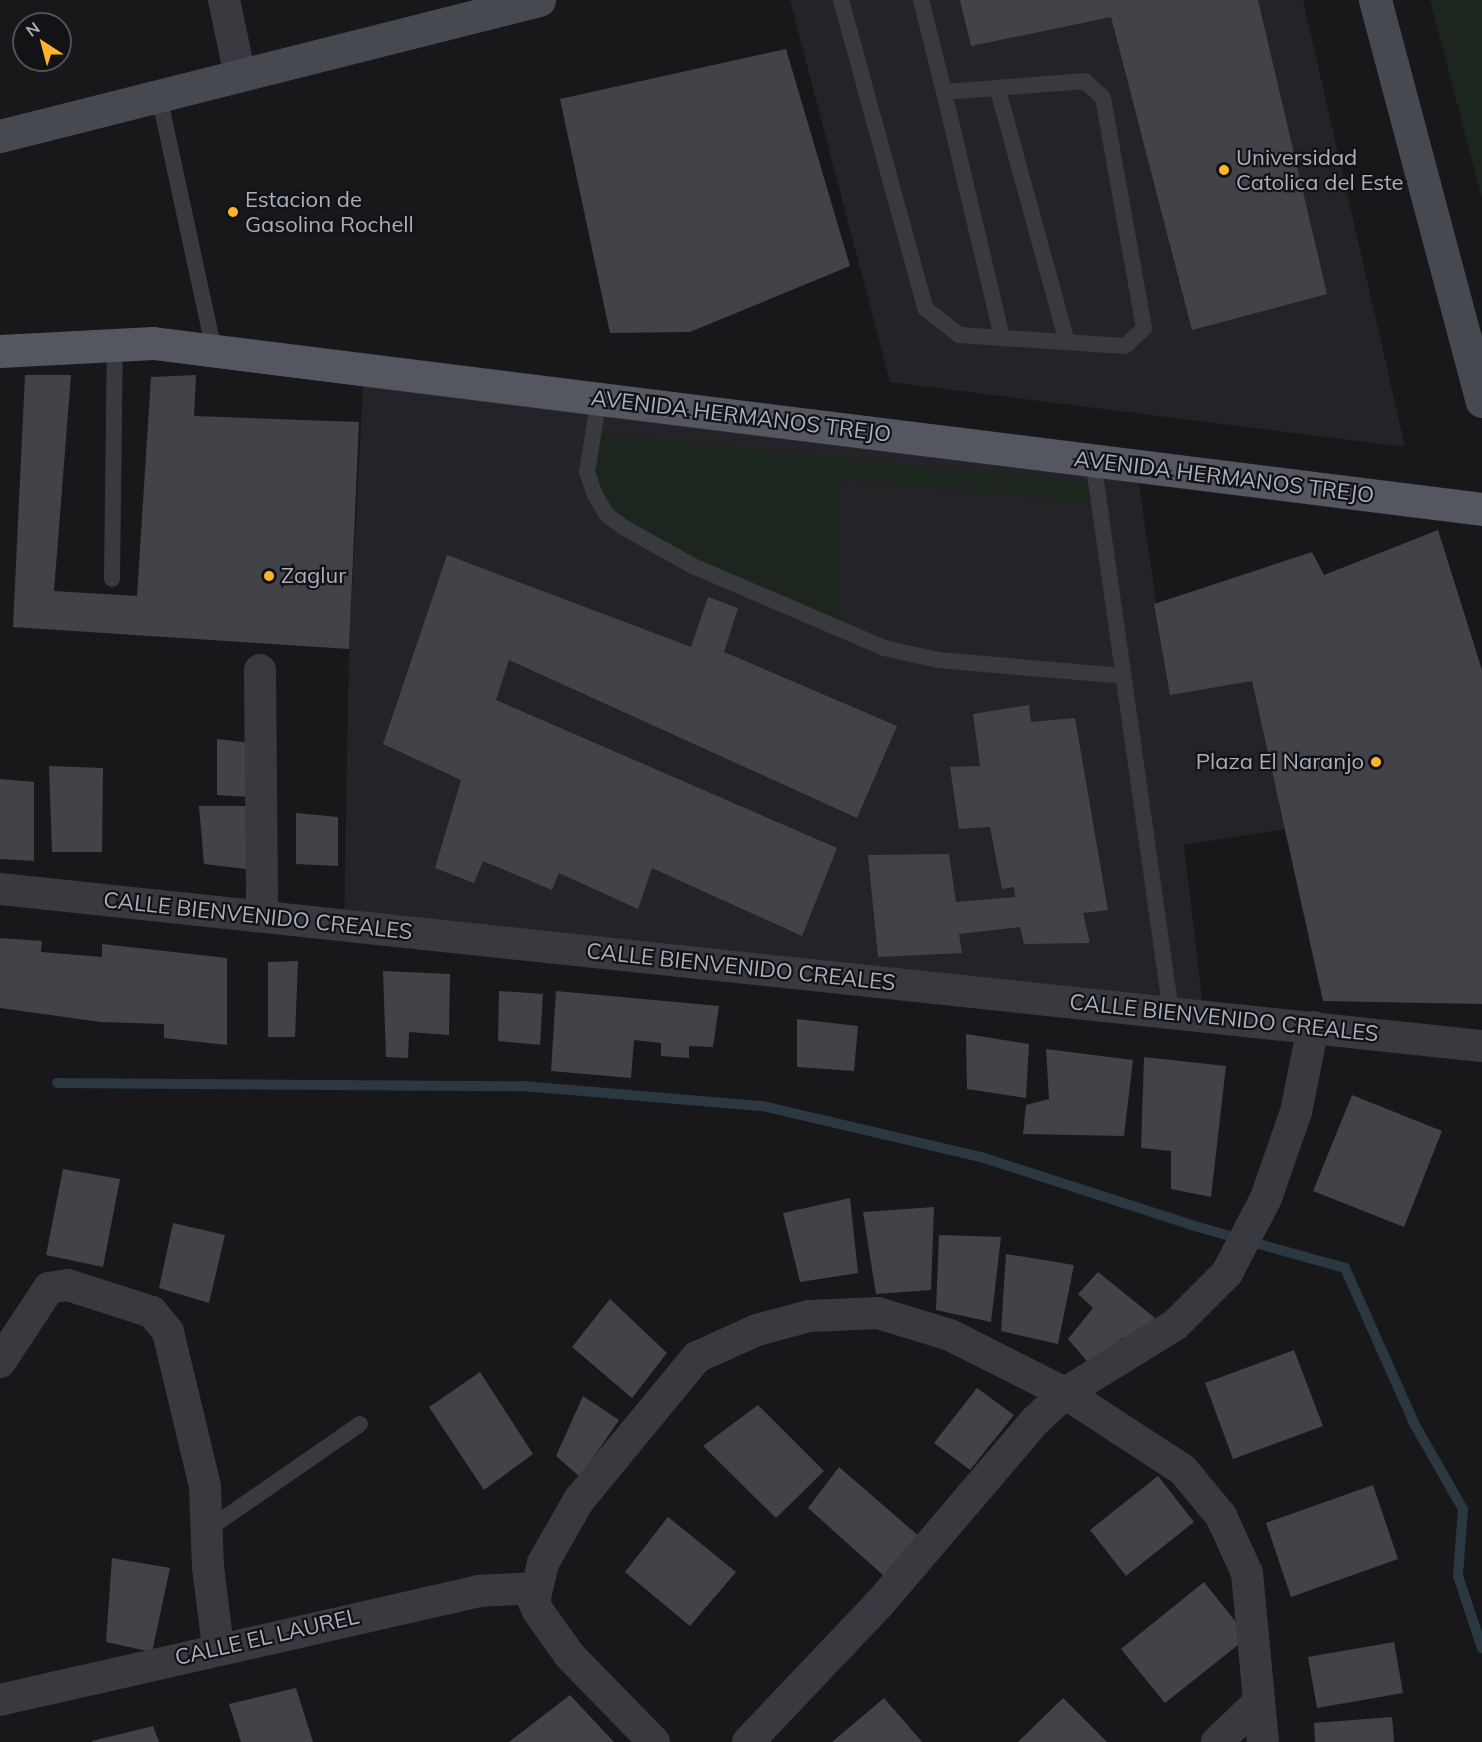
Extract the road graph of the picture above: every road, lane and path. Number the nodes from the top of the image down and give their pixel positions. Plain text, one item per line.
1 (224, 0) edge
2 (539, 0) edge
3 (841, 0) edge
4 (921, 0) edge
5 (1375, 0) edge
6 (240, 76) junction
7 (998, 90) junction
8 (944, 92) junction
9 (159, 96) junction
10 (0, 136) edge
11 (1002, 338) junction
12 (1067, 342) junction
13 (115, 344) junction
14 (214, 350) junction
15 (0, 351) edge
16 (598, 398) junction
17 (1482, 401) edge
18 (1093, 460) junction
19 (1482, 509) edge
20 (112, 579) dead end
21 (260, 670) dead end
22 (1123, 676) junction
23 (0, 889) edge
24 (262, 917) junction
25 (1171, 1012) junction
26 (1313, 1027) junction
27 (1482, 1046) edge
28 (0, 1362) edge
29 (1065, 1393) junction
30 (360, 1424) dead end
31 (207, 1530) junction
32 (536, 1588) junction
33 (219, 1647) junction
34 (0, 1700) edge
35 (1259, 1702) junction
36 (654, 1742) edge
37 (748, 1742) edge
38 (1216, 1742) edge
39 (1263, 1742) edge

1 - 6 street
2 - 6 main road
3 - 11 lane
4 - 8 lane
5 - 17 main road
6 - 9 main road
7 - 8 lane
7 - 12 lane
7 - 12 lane
8 - 11 lane
9 - 10 main road
9 - 14 lane
11 - 12 lane
13 - 14 main road, AVENIDA HERMANOS TREJO
13 - 15 main road, AVENIDA HERMANOS TREJO
13 - 20 lane
14 - 16 main road, AVENIDA HERMANOS TREJO
16 - 18 main road, AVENIDA HERMANOS TREJO
16 - 22 lane
18 - 19 main road, AVENIDA HERMANOS TREJO
18 - 22 lane
21 - 24 street
22 - 25 lane
23 - 24 street, CALLE BIENVENIDO CREALES
24 - 25 street, CALLE BIENVENIDO CREALES
25 - 26 street, CALLE BIENVENIDO CREALES
26 - 27 street, CALLE BIENVENIDO CREALES
26 - 29 street
28 - 31 street
29 - 32 street
29 - 35 street
29 - 37 street
30 - 31 lane
31 - 33 street
32 - 33 street, CALLE EL LAUREL
32 - 36 street
33 - 34 street, CALLE EL LAUREL
35 - 38 street
35 - 39 street

